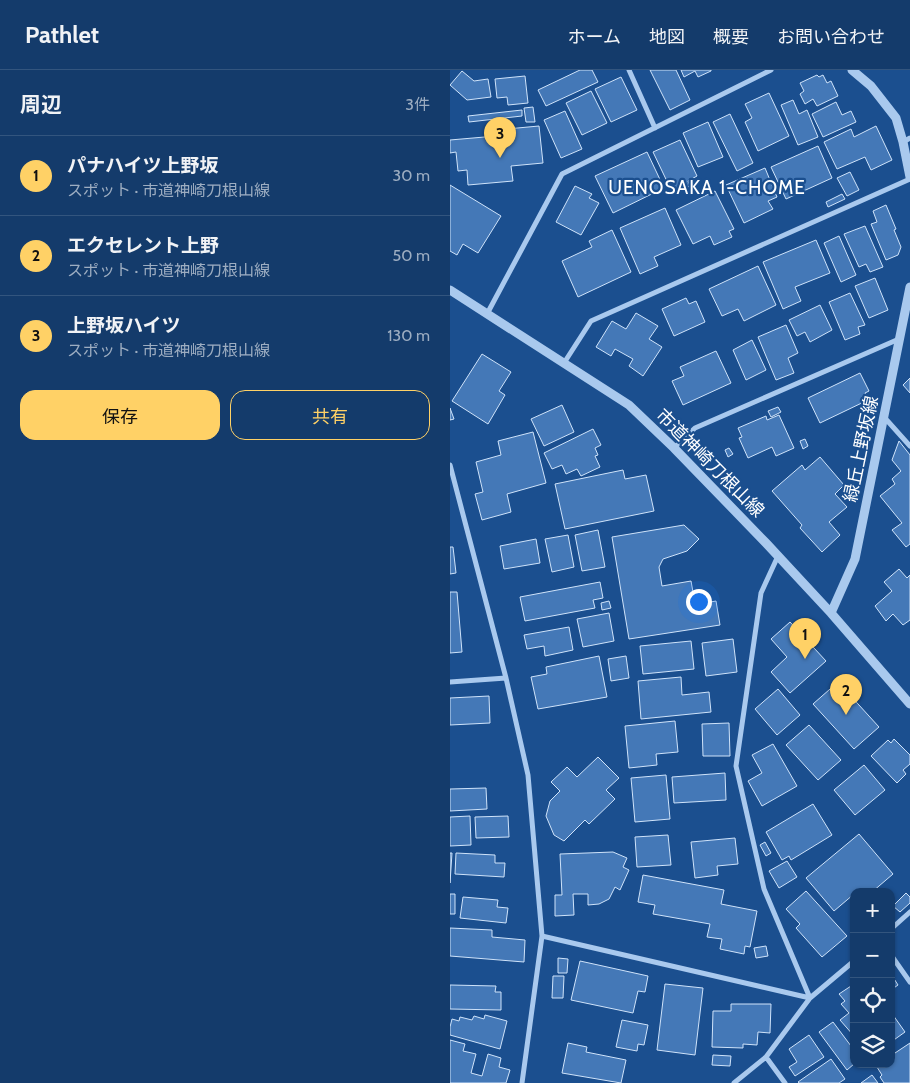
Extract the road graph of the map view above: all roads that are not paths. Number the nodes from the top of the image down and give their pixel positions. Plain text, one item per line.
1 (629, 70) edge
2 (771, 70) edge
3 (852, 70) edge
4 (655, 128) junction
5 (907, 140) edge
6 (910, 178) edge
7 (910, 287) edge
8 (450, 290) edge
9 (487, 314) junction
10 (900, 338) junction
11 (564, 363) junction
12 (884, 417) junction
13 (910, 446) edge
14 (674, 448) junction
15 (450, 464) edge
16 (778, 555) junction
17 (831, 613) junction
18 (506, 678) junction
19 (450, 682) edge
20 (910, 704) edge
21 (910, 912) edge
22 (895, 925) edge
23 (542, 936) junction
24 (895, 961) edge
25 (850, 964) edge
26 (910, 982) edge
27 (810, 998) junction
28 (766, 1057) junction
29 (522, 1083) edge
30 (734, 1083) edge
31 (785, 1083) edge

1 - 4 street
2 - 4 street
3 - 5 street
4 - 9 street
5 - 6 street
6 - 11 street
7 - 10 street, 緑丘上野坂線
8 - 9 street, 市道神崎刀根山線
9 - 11 street, 市道神崎刀根山線
10 - 12 street, 緑丘上野坂線
10 - 14 street
11 - 14 street, 市道神崎刀根山線
12 - 13 street
12 - 17 street, 緑丘上野坂線
14 - 16 street, 市道神崎刀根山線
15 - 18 street
16 - 17 street, 市道神崎刀根山線
16 - 27 street
17 - 20 street, 市道神崎刀根山線
18 - 19 street
18 - 23 street
21 - 22 street
23 - 27 street
23 - 29 street
24 - 26 street
25 - 27 street
27 - 28 street
28 - 30 street
28 - 31 street

